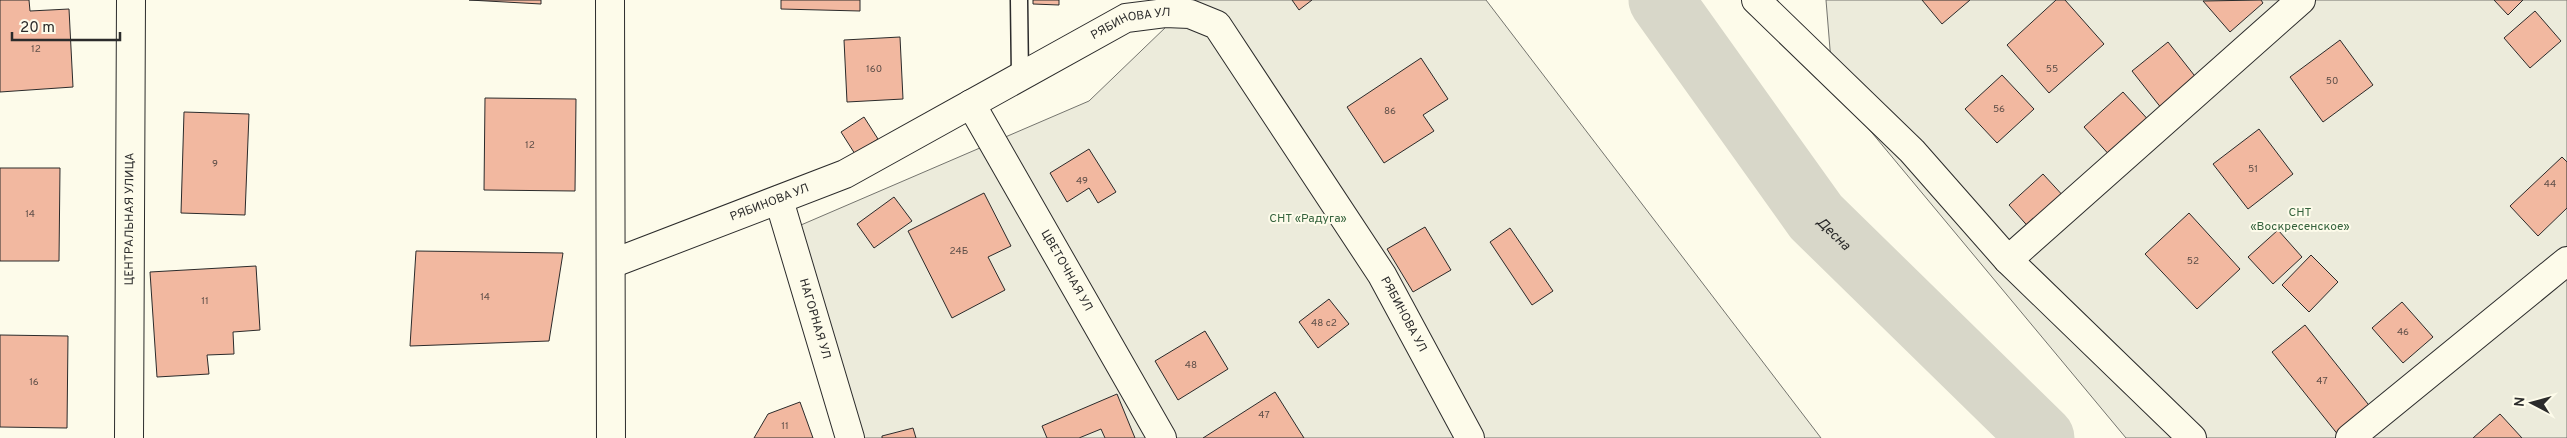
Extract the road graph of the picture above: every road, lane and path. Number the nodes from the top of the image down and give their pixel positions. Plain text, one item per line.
1 (131, 0) edge
2 (610, 0) edge
3 (1019, 0) edge
4 (1756, 0) edge
5 (2301, 0) edge
6 (1020, 77) junction
7 (971, 104) junction
8 (779, 200) junction
9 (2008, 260) junction
10 (2567, 261) edge
11 (611, 264) junction
12 (129, 438) edge
13 (611, 438) edge
14 (850, 438) edge
15 (1162, 438) edge
16 (1470, 438) edge
17 (2192, 438) edge
18 (2350, 438) edge

1 - 12 street, ЦЕНТРАЛЬНАЯ УЛИЦА
2 - 11 street
3 - 6 lane
4 - 9 street
5 - 9 street
6 - 7 street, РЯБИНОВА УЛ
6 - 16 street, РЯБИНОВА УЛ
7 - 8 street, РЯБИНОВА УЛ
7 - 15 street, ЦВЕТОЧНАЯ УЛ
8 - 11 street, РЯБИНОВА УЛ
8 - 14 street, НАГОРНАЯ УЛ
9 - 17 street
10 - 18 street
11 - 13 street

